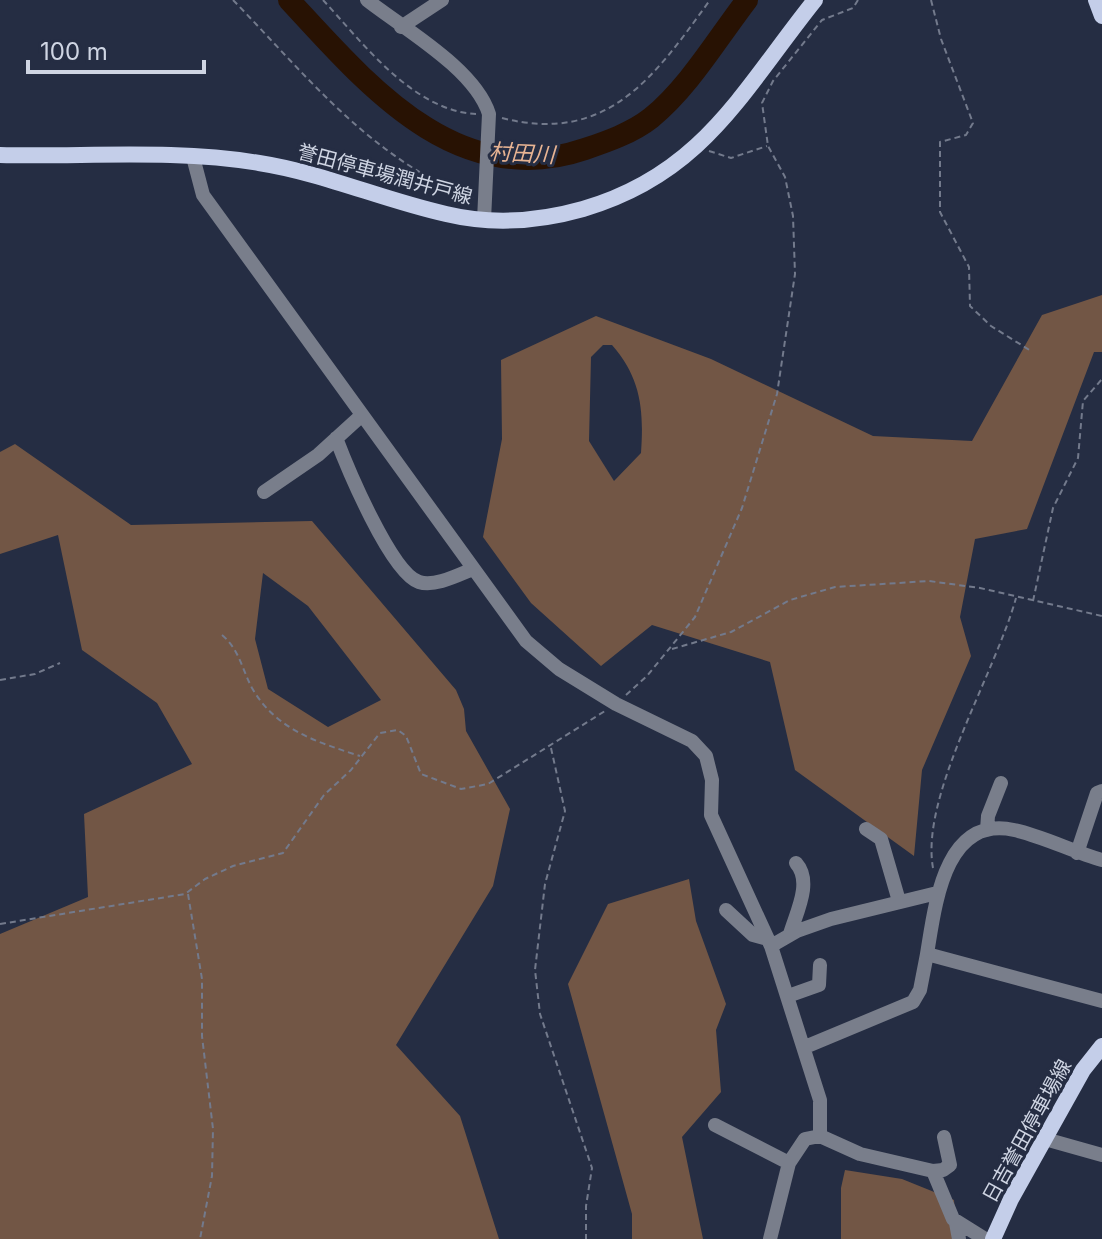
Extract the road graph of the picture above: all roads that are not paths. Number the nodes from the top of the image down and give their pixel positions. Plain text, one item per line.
1 (367, 0) edge
2 (442, 0) edge
3 (815, 0) edge
4 (1096, 0) edge
5 (1102, 16) edge
6 (401, 27) junction
7 (0, 155) edge
8 (193, 157) junction
9 (484, 220) junction
10 (362, 415) junction
11 (336, 438) junction
12 (264, 492) dead end
13 (473, 569) junction
14 (1001, 783) dead end
15 (1102, 791) edge
16 (866, 829) dead end
17 (987, 830) junction
18 (1077, 853) junction
19 (1102, 860) edge
20 (796, 863) dead end
21 (937, 893) junction
22 (899, 901) junction
23 (726, 910) dead end
24 (790, 934) junction
25 (770, 942) junction
26 (927, 954) junction
27 (820, 965) dead end
28 (788, 996) junction
29 (1102, 1001) edge
30 (1102, 1046) edge
31 (805, 1047) junction
32 (715, 1125) dead end
33 (820, 1136) junction
34 (944, 1137) dead end
35 (1045, 1139) junction
36 (1102, 1155) edge
37 (789, 1163) junction
38 (933, 1171) junction
39 (956, 1223) junction
40 (770, 1239) edge
41 (959, 1239) edge
42 (985, 1239) edge
43 (993, 1239) edge

1 - 6 street
2 - 6 street
3 - 9 main road, 誉田停車場潤井戸線
4 - 5 main road
6 - 9 street
7 - 8 main road, 誉田停車場潤井戸線
8 - 9 main road, 誉田停車場潤井戸線
8 - 10 street
10 - 11 street
10 - 13 street
11 - 12 street
11 - 13 street
13 - 25 street
14 - 17 street
15 - 18 street
16 - 22 street
17 - 18 street
17 - 21 street
18 - 19 street
20 - 24 street
21 - 22 street
21 - 26 street
22 - 24 street
23 - 25 street
24 - 25 street
25 - 28 street
26 - 29 street
26 - 31 street
27 - 28 street
28 - 31 street
30 - 35 main road, 日吉誉田停車場線
31 - 33 street
32 - 37 street
33 - 37 street
33 - 38 street
34 - 38 street
35 - 36 street
35 - 43 main road, 日吉誉田停車場線
37 - 40 street
38 - 39 street
39 - 41 street
39 - 42 street

